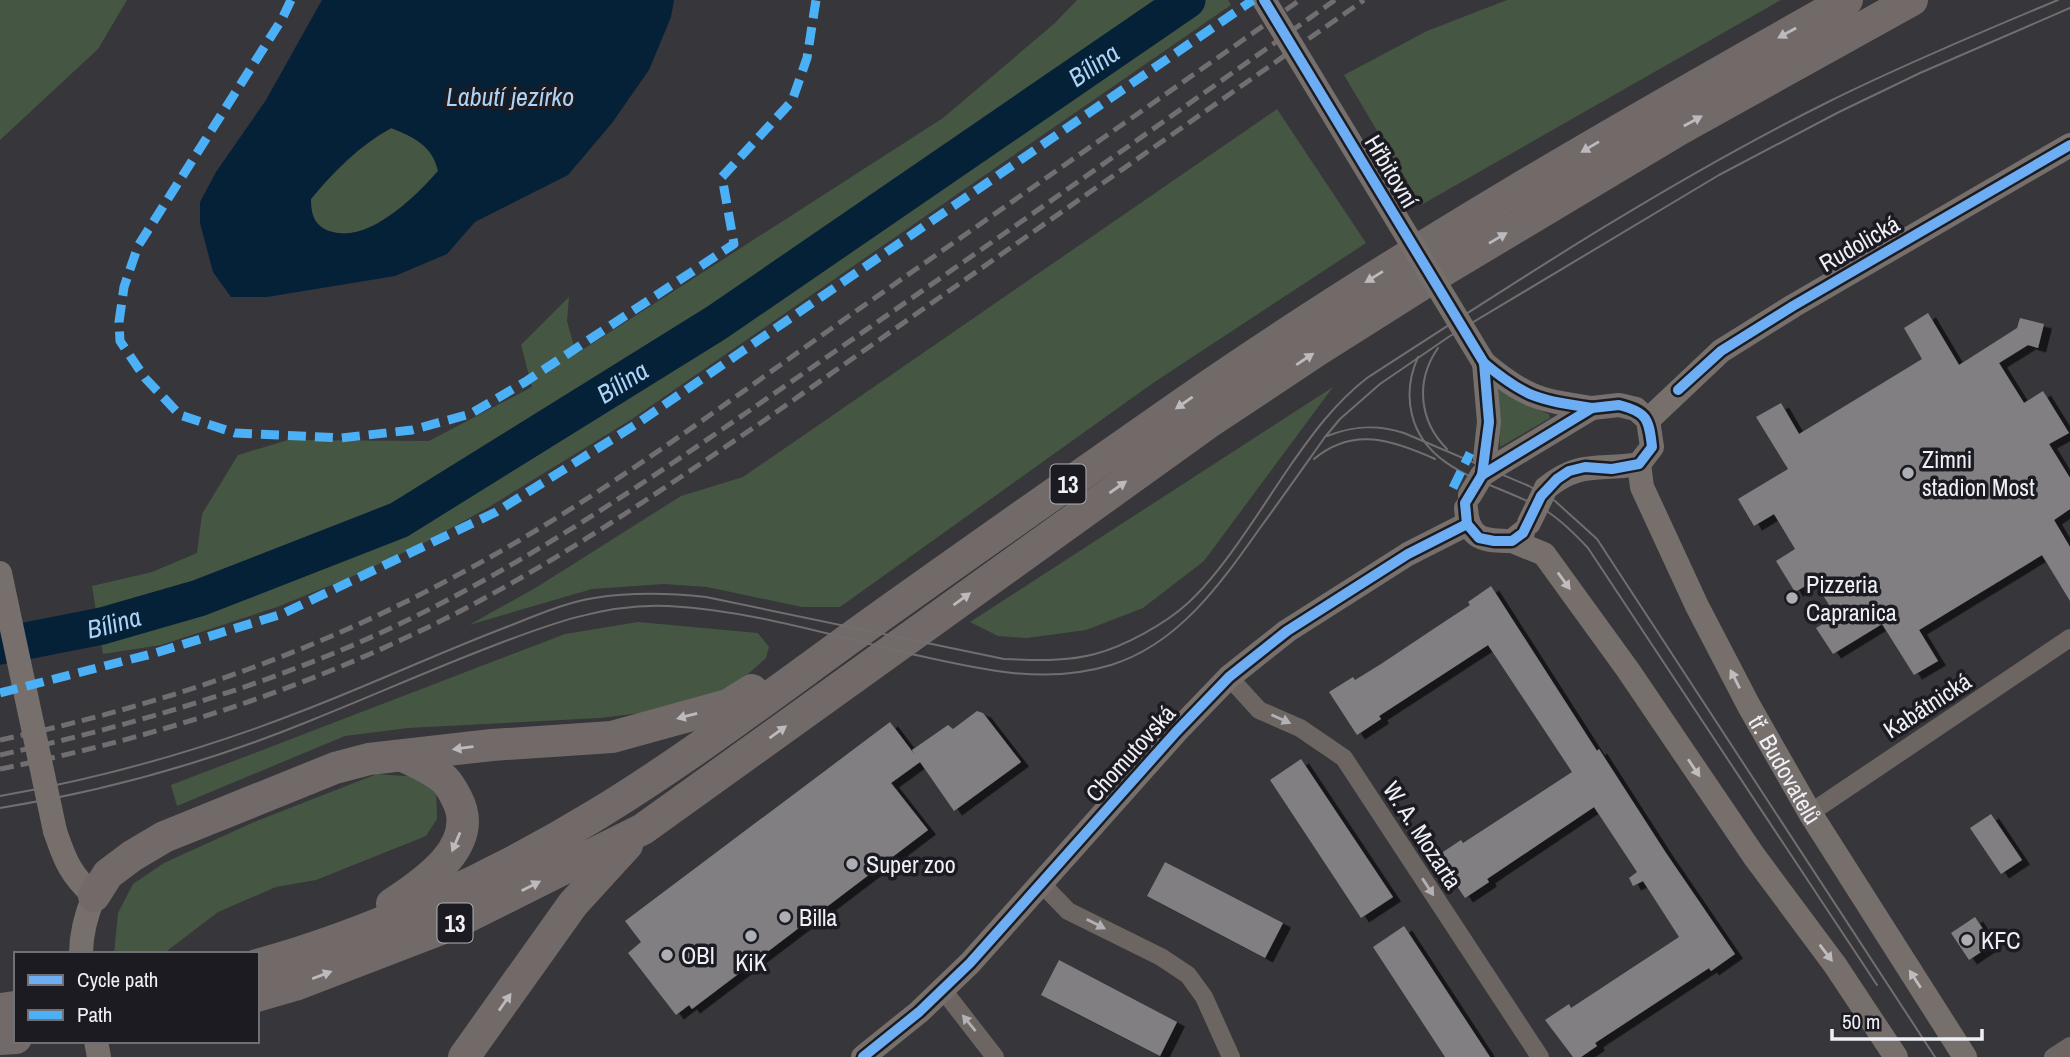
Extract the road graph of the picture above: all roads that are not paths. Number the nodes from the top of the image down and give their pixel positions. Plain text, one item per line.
1 (1265, 0) edge
2 (1847, 0) edge
3 (1912, 0) edge
4 (2070, 145) edge
5 (1484, 363) junction
6 (1592, 408) junction
7 (1648, 419) junction
8 (1639, 464) junction
9 (1484, 473) junction
10 (1467, 524) junction
11 (1512, 541) junction
12 (0, 573) edge
13 (937, 575) junction
14 (2070, 638) edge
15 (1229, 677) junction
16 (403, 756) junction
17 (1810, 813) junction
18 (643, 829) junction
19 (1042, 884) junction
20 (94, 896) junction
21 (81, 952) edge
22 (287, 957) junction
23 (259, 964) edge
24 (943, 990) junction
25 (259, 995) edge
26 (2070, 1046) edge
27 (464, 1057) edge
28 (863, 1057) edge
29 (995, 1057) edge
30 (1231, 1057) edge
31 (1540, 1057) edge
32 (1896, 1057) edge
33 (1965, 1057) edge
34 (2053, 1057) edge

1 - 5 street, Hřbitovní, bridge
2 -> 13 highway, 13
18 -> 3 highway, 13
4 - 7 street, Rudolická
5 - 6 street
5 - 9 street
6 - 7 street
6 - 9 street
7 - 8 street
8 - 11 street, bridge
17 -> 8 street, tř. Budovatelů
9 - 10 street
10 - 11 street
10 - 15 street, Chomutovská
11 -> 32 street
12 - 20 street, bridge
13 -> 16 highway
13 - 22 highway, 13
14 - 17 street, Kabátnická
15 - 19 street, Chomutovská
15 -> 31 street, W. A. Mozarta
16 - 20 highway
16 -> 22 highway
33 -> 17 street, tř. Budovatelů
25 -> 18 highway, 13
27 -> 18 highway
19 - 24 street, Chomutovská
19 -> 30 street
20 - 21 street
22 - 23 highway, 13
24 - 28 street, Chomutovská
29 -> 24 street
26 - 34 street

